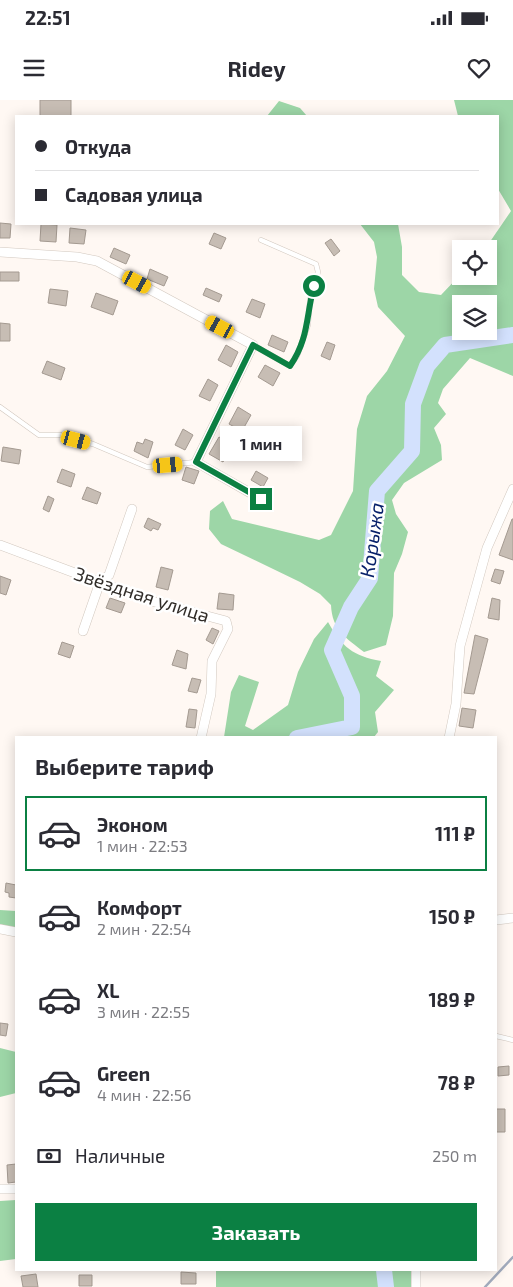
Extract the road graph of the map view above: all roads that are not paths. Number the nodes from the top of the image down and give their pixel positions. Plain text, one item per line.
1 (261, 240) dead end
2 (0, 252) edge
3 (253, 345) junction
4 (0, 407) edge
5 (196, 462) junction
6 (513, 489) edge
7 (261, 499) dead end
8 (132, 510) dead end
9 (0, 545) edge
10 (100, 582) junction
11 (82, 631) dead end
12 (201, 736) edge
13 (449, 736) edge
14 (513, 918) edge
15 (497, 920) edge
16 (0, 929) edge
17 (15, 932) edge
18 (497, 1036) edge
19 (513, 1040) edge
20 (0, 1189) edge
21 (15, 1189) edge
22 (416, 1271) edge
23 (416, 1287) edge

1 - 3 lane
2 - 3 street
3 - 5 street
4 - 5 lane
5 - 7 street
6 - 13 street
8 - 10 street
9 - 10 street, Звёздная улица
10 - 11 street
10 - 12 street, Звёздная улица
14 - 15 street
16 - 17 street
18 - 19 lane
20 - 21 street
22 - 23 street

